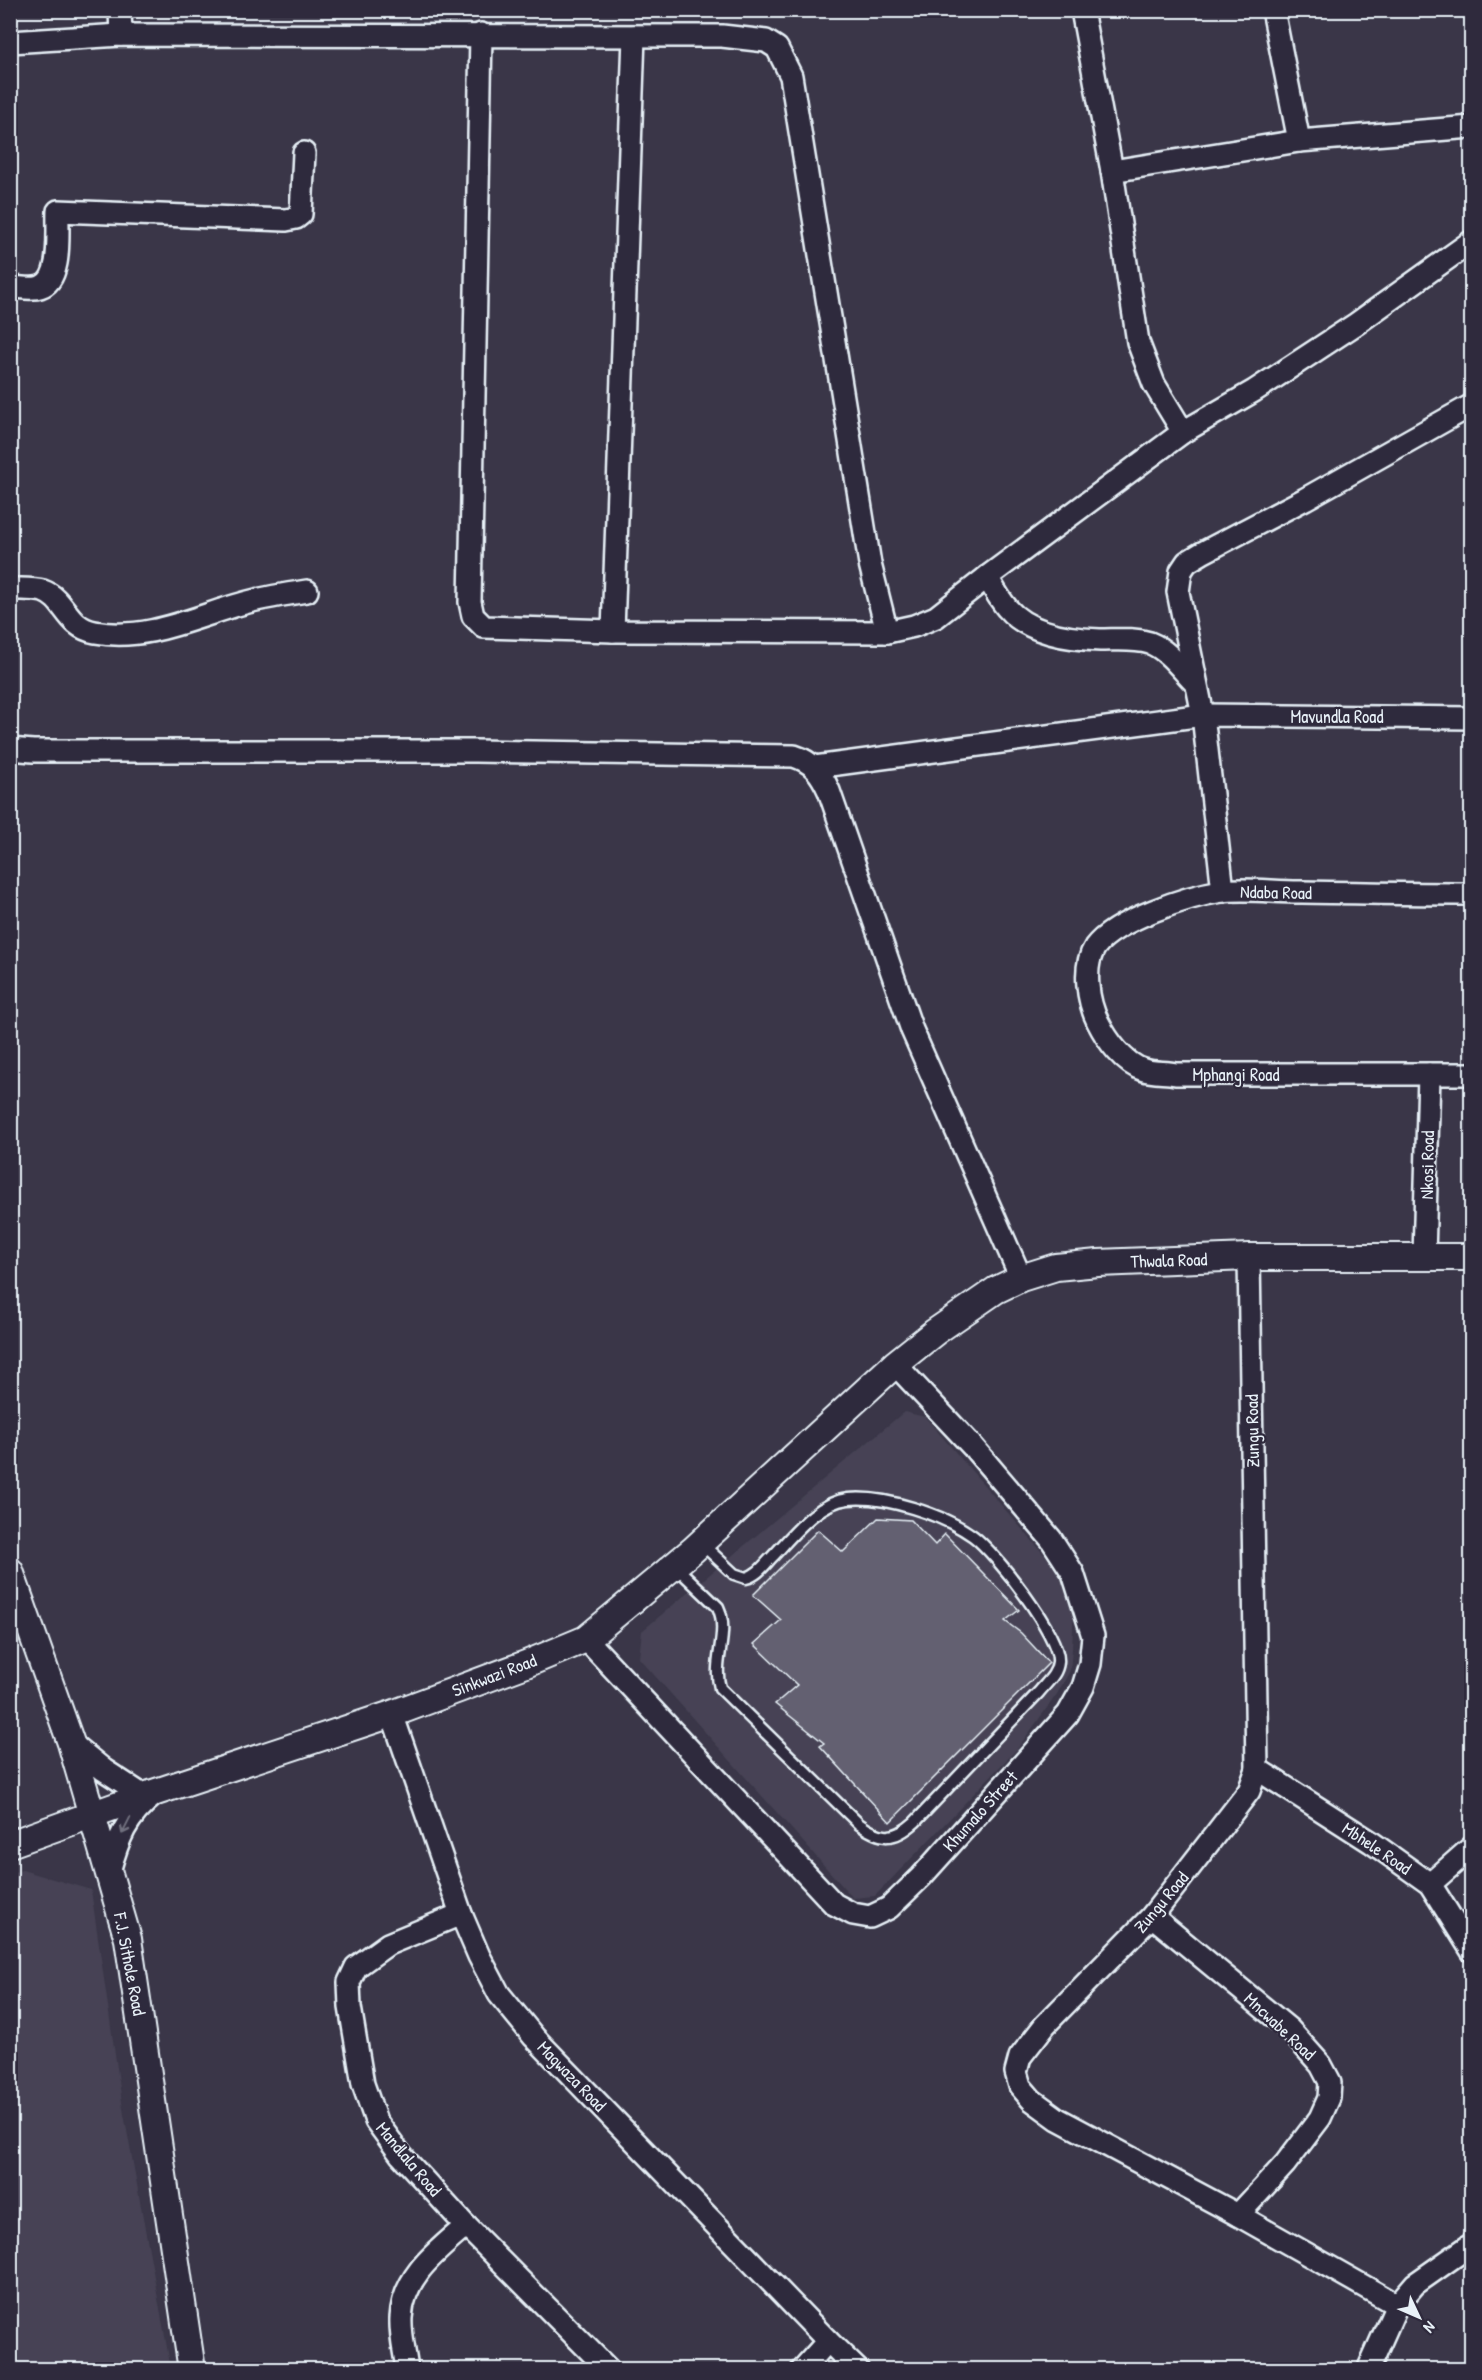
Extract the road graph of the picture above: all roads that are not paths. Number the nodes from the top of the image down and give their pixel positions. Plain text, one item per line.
1 (120, 10) edge
2 (1082, 10) edge
3 (1273, 10) edge
4 (482, 34) junction
5 (121, 35) junction
6 (634, 36) junction
7 (10, 42) edge
8 (1472, 127) edge
9 (1299, 141) junction
10 (304, 153) dead end
11 (1112, 171) junction
12 (1472, 242) edge
13 (10, 287) edge
14 (1472, 405) edge
15 (1183, 432) junction
16 (987, 577) junction
17 (10, 589) edge
18 (307, 591) dead end
19 (613, 631) junction
20 (886, 632) junction
21 (1195, 682) junction
22 (1203, 715) junction
23 (1472, 718) edge
24 (10, 749) edge
25 (815, 767) junction
26 (1223, 891) junction
27 (1472, 894) edge
28 (1095, 948) joint
29 (1429, 1074) junction
30 (1472, 1074) edge
31 (1249, 1257) junction
32 (1424, 1257) junction
33 (1472, 1257) edge
34 (1021, 1278) junction
35 (895, 1364) junction
36 (700, 1543) junction
37 (674, 1565) junction
38 (10, 1571) edge
39 (586, 1639) junction
40 (392, 1714) junction
41 (71, 1743) junction
42 (1257, 1769) junction
43 (151, 1793) junction
44 (93, 1814) junction
45 (10, 1844) edge
46 (1472, 1847) edge
47 (109, 1872) junction
48 (1430, 1884) junction
49 (461, 1914) junction
50 (1152, 1916) junction
51 (1472, 1951) edge
52 (1238, 2215) junction
53 (466, 2226) junction
54 (1472, 2244) edge
55 (1397, 2305) junction
56 (828, 2341) junction
57 (192, 2370) edge
58 (407, 2370) edge
59 (609, 2370) edge
60 (802, 2370) edge
61 (858, 2370) edge
62 (1368, 2370) edge

1 - 5 street
2 - 11 street
3 - 9 street
4 - 5 street
4 - 6 street
4 - 19 street
5 - 7 street
6 - 19 street
6 - 20 street
8 - 9 street
9 - 11 street
10 - 13 street
11 - 15 street
12 - 15 street
14 - 21 street
15 - 16 street
16 - 20 street
16 - 21 street
17 - 18 street
19 - 20 street
21 - 22 street
22 - 23 street, Mavundla Road
22 - 25 street, Mavundla Road
22 - 26 street
24 - 25 street
25 - 34 street
26 - 27 street, Ndaba Road
26 - 28 street, Ndaba Road
28 - 29 street, Mphangi Road
29 - 30 street, Mphangi Road
29 - 32 street, Nkosi Road
31 - 32 street, Thwala Road
31 - 34 street, Thwala Road
31 - 42 street, Zungu Road
32 - 33 street, Thwala Road
34 - 35 street, Thwala Road
35 - 36 street, Sinkwazi Road
35 - 39 street, Khumalo Street
36 - 37 street, Sinkwazi Road
36 - 37 lane
37 - 39 street, Sinkwazi Road
38 - 41 street, F.J. Sithole Road
39 - 40 street, Sinkwazi Road
40 - 43 street, Sinkwazi Road
40 - 49 street, Magwaza Road
41 - 43 street
41 - 44 street, F.J. Sithole Road
42 - 48 street, Mbhele Road
42 - 50 street, Zungu Road
43 - 44 street, Sinkwazi Road
43 -> 47 street
44 - 45 street, Sinkwazi Road
44 - 47 street, F.J. Sithole Road
46 - 48 street
47 - 57 street, F.J. Sithole Road
48 - 51 street, Mbhele Road
49 - 53 street, Mandlala Road
49 - 56 street, Magwaza Road
50 - 52 street, Mncwabe Road
50 - 52 street, Zungu Road
52 - 55 street, Zungu Road
53 - 58 street
53 - 59 street, Mandlala Road
54 - 55 street
55 - 62 street
56 - 60 street
56 - 61 street, Magwaza Road

